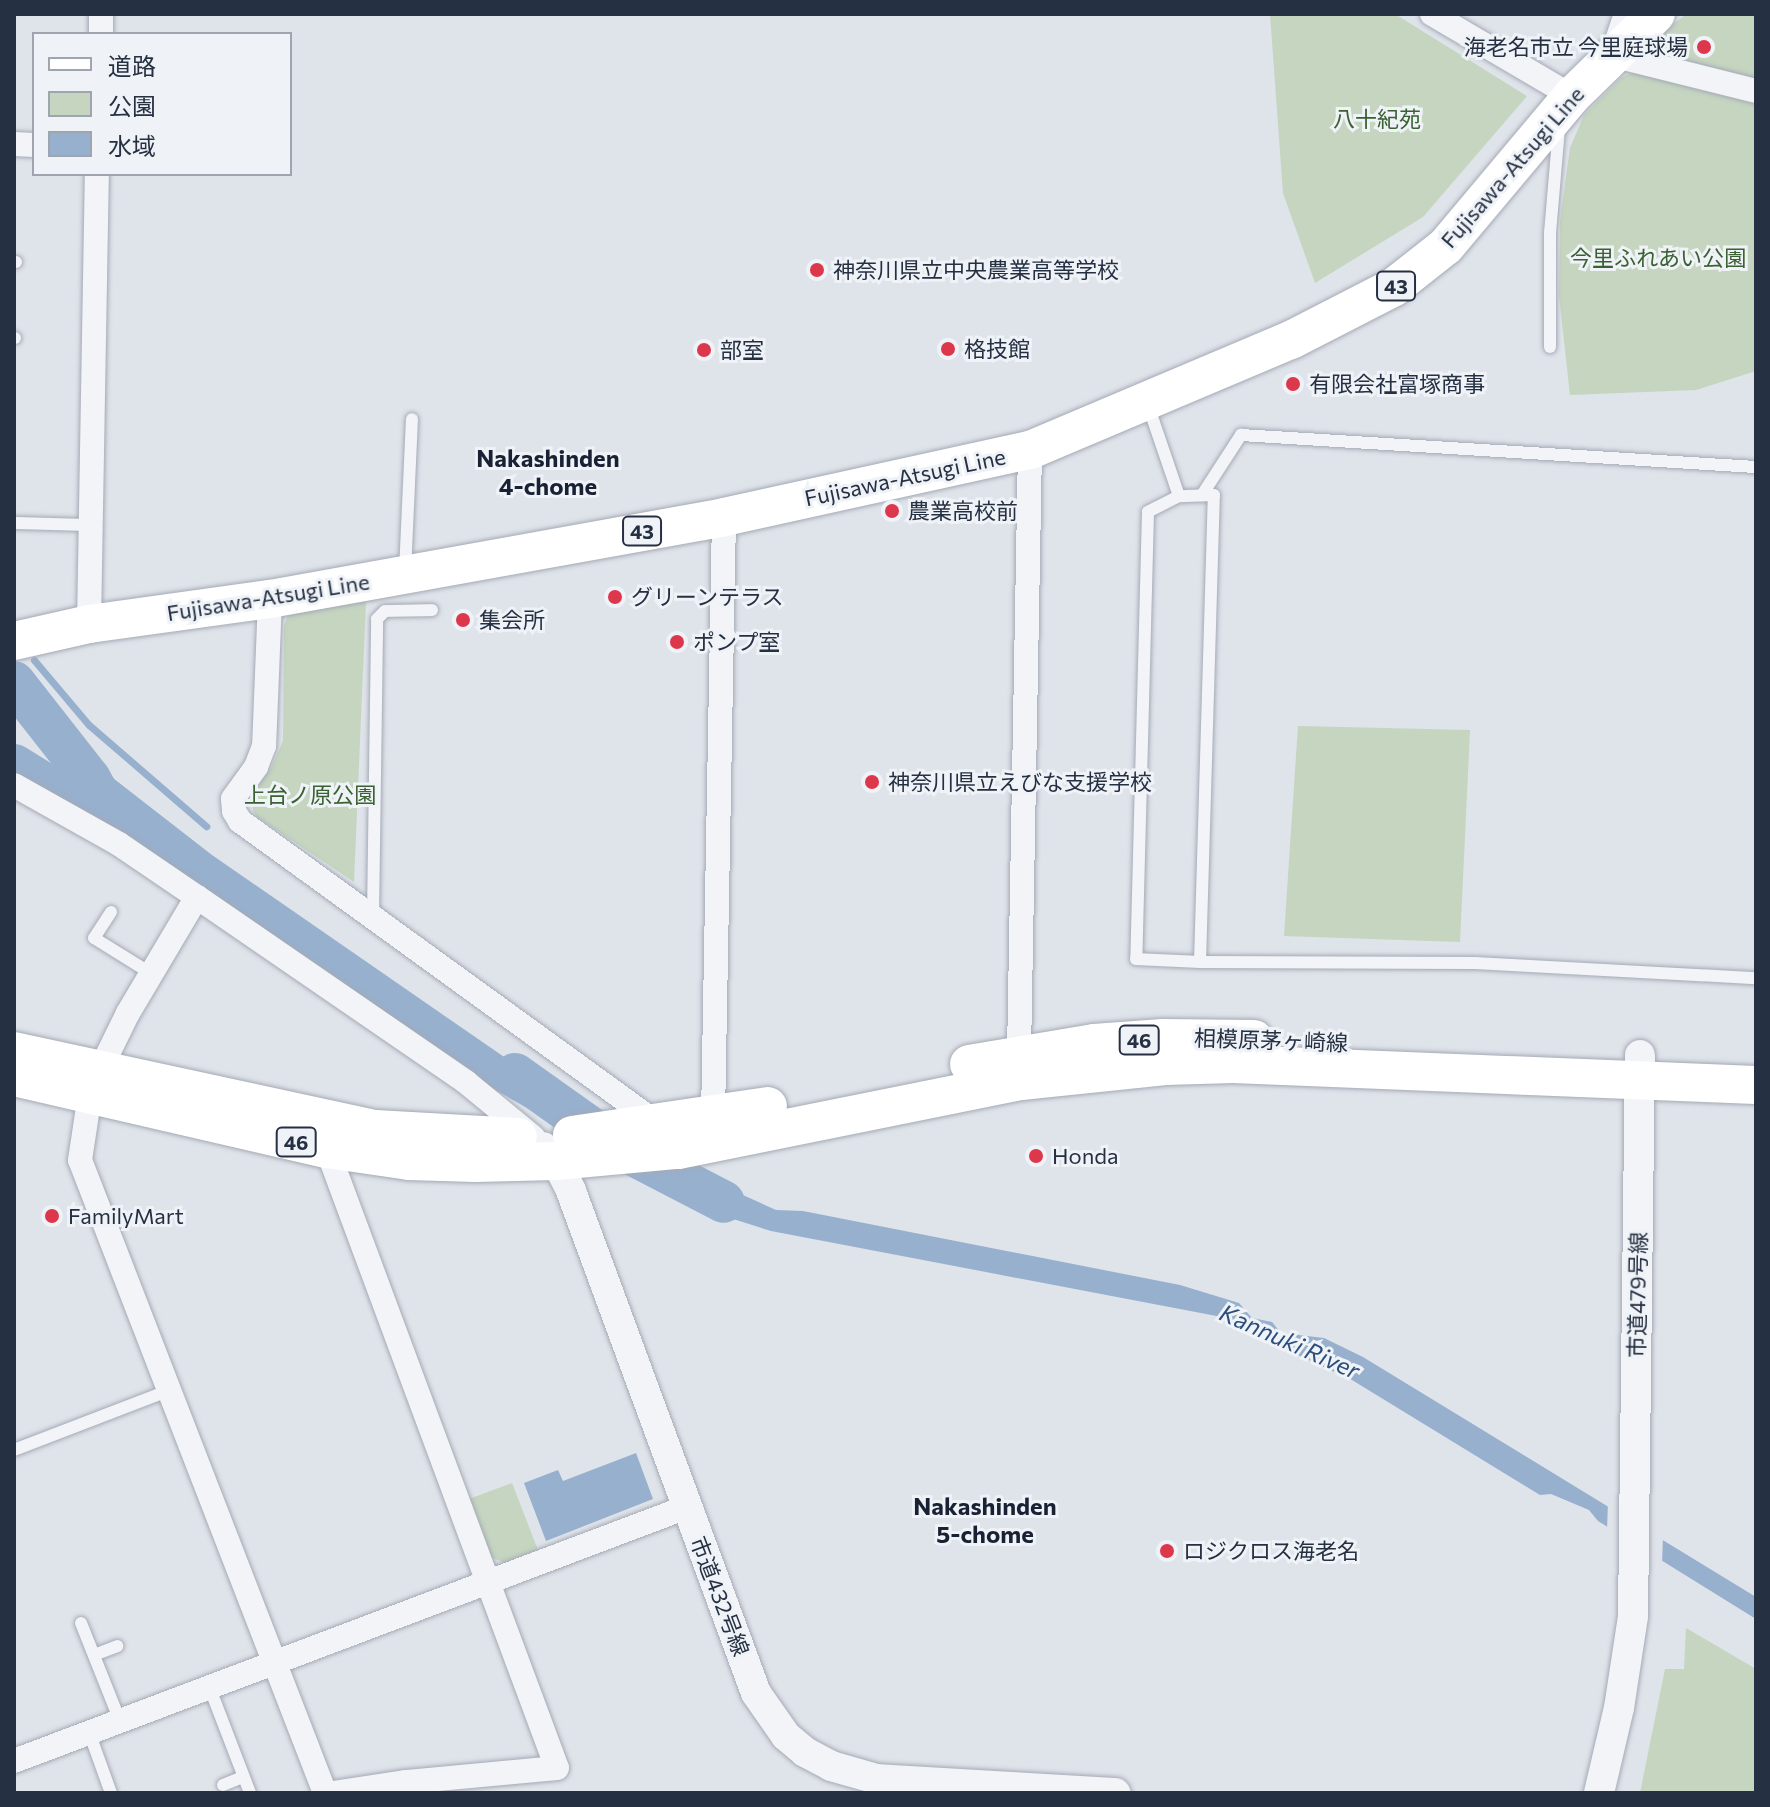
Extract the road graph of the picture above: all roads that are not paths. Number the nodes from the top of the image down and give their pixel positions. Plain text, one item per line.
1 (1432, 14) edge
2 (1626, 14) edge
3 (1656, 14) edge
4 (1612, 55) junction
5 (1756, 91) edge
6 (1567, 102) junction
7 (97, 176) edge
8 (1550, 347) dead end
9 (1147, 402) junction
10 (412, 419) dead end
11 (1030, 450) junction
12 (1756, 467) edge
13 (1202, 495) junction
14 (1179, 496) junction
15 (724, 517) junction
16 (14, 523) edge
17 (90, 525) junction
18 (405, 575) junction
19 (270, 599) junction
20 (432, 610) dead end
21 (89, 624) junction
22 (14, 641) edge
23 (14, 785) edge
24 (197, 897) junction
25 (111, 912) dead end
26 (373, 918) junction
27 (1200, 962) junction
28 (152, 974) junction
29 (1756, 978) edge
30 (14, 1051) edge
31 (1019, 1054) junction
32 (1756, 1060) edge
33 (1640, 1068) junction
34 (14, 1077) edge
35 (95, 1081) junction
36 (1756, 1085) edge
37 (677, 1133) junction
38 (557, 1148) junction
39 (327, 1149) junction
40 (168, 1391) junction
41 (14, 1450) edge
42 (687, 1507) junction
43 (489, 1580) junction
44 (81, 1623) dead end
45 (117, 1646) dead end
46 (94, 1655) junction
47 (272, 1662) junction
48 (209, 1686) junction
49 (120, 1721) junction
50 (89, 1732) junction
51 (14, 1761) edge
52 (243, 1777) junction
53 (223, 1785) dead end
54 (111, 1793) edge
55 (250, 1793) edge
56 (325, 1793) edge
57 (333, 1793) edge
58 (1116, 1793) edge
59 (1599, 1793) edge

1 - 6 street
2 - 4 street
3 - 4 main road, Fujisawa-Atsugi Line / 43
4 - 5 street
4 - 6 main road, Fujisawa-Atsugi Line / 43
6 - 8 lane
6 - 9 main road, Fujisawa-Atsugi Line / 43
7 - 17 street
9 - 11 main road, Fujisawa-Atsugi Line / 43
9 - 14 lane
10 - 18 lane
11 - 15 main road, Fujisawa-Atsugi Line / 43
11 - 31 street
12 - 13 lane
13 - 14 lane
13 - 27 lane
14 - 27 lane
15 - 18 main road, Fujisawa-Atsugi Line / 43
15 - 37 street
16 - 17 lane
17 - 21 street
18 - 19 main road, Fujisawa-Atsugi Line / 43
19 - 21 main road, Fujisawa-Atsugi Line / 43
19 - 26 street
20 - 26 lane
21 - 22 main road, Fujisawa-Atsugi Line / 43
23 - 24 street
24 - 28 street
24 - 38 street
25 - 28 lane
26 - 37 street
27 - 29 lane
28 - 35 street
30 - 35 main road, 46
31 - 33 main road, 相模原茅ヶ崎線 / 46
31 - 37 main road, 相模原茅ヶ崎線 / 46
32 - 33 main road, 相模原茅ヶ崎線 / 46
33 - 36 main road, 相模原茅ヶ崎線 / 46
33 - 37 main road, 相模原茅ヶ崎線 / 46
33 - 59 street, 市道479号線
34 - 35 main road, 46
35 - 38 main road, 46
35 - 39 main road, 46
35 - 40 street
37 - 38 main road, 相模原茅ヶ崎線 / 46
38 - 39 main road, 46
38 - 42 street, 市道432号線
39 - 43 street
40 - 41 lane
40 - 47 street
42 - 43 street
42 - 58 street, 市道432号線
43 - 47 street
43 - 57 street
44 - 46 lane
45 - 46 lane
46 - 49 lane
47 - 48 street
47 - 56 street
48 - 49 street
48 - 52 lane
49 - 50 street
50 - 51 street
50 - 54 lane
52 - 53 lane
52 - 55 lane

